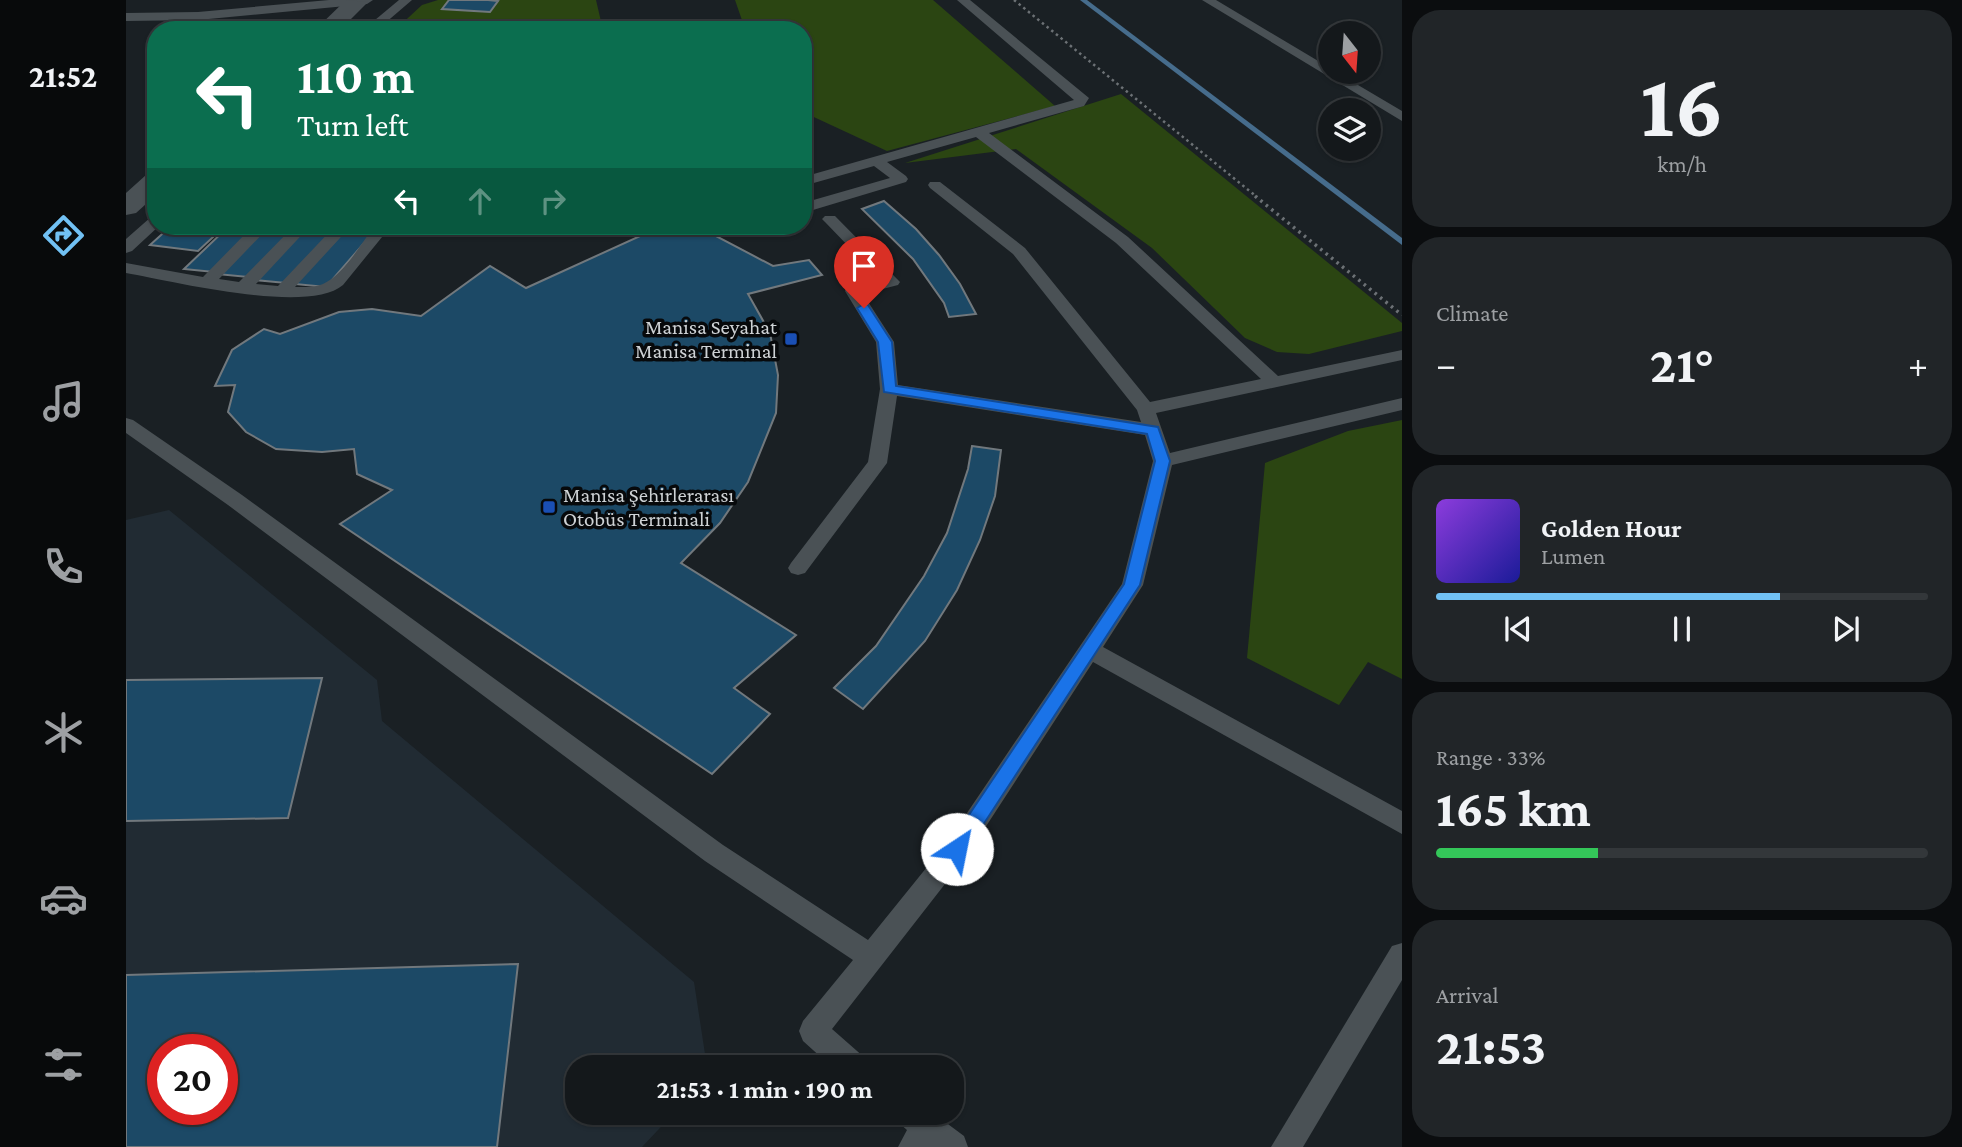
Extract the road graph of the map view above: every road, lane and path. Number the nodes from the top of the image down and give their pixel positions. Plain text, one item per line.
1 (406, 0) edge
2 (962, 0) edge
3 (1014, 0) edge
4 (1208, 0) edge
5 (362, 1) edge
6 (126, 17) edge
7 (337, 21) edge
8 (380, 21) edge
9 (1402, 117) edge
10 (979, 132) junction
11 (876, 161) junction
12 (812, 179) edge
13 (935, 185) dead end
14 (147, 189) edge
15 (812, 205) edge
16 (126, 207) edge
17 (830, 219) dead end
18 (147, 228) edge
19 (253, 235) edge
20 (293, 235) edge
21 (335, 235) edge
22 (375, 235) edge
23 (126, 248) edge
24 (126, 268) edge
25 (208, 281) junction
26 (244, 287) junction
27 (282, 292) junction
28 (1402, 315) edge
29 (1402, 355) edge
30 (1274, 382) junction
31 (889, 389) junction
32 (1402, 404) edge
33 (1146, 409) junction
34 (126, 424) edge
35 (1153, 430) junction
36 (1163, 461) junction
37 (798, 568) dead end
38 (1089, 650) junction
39 (1402, 823) edge
40 (1402, 955) edge
41 (871, 957) junction
42 (840, 1055) edge
43 (916, 1130) edge
44 (953, 1147) edge
45 (1286, 1147) edge

1 - 8 lane
2 - 10 lane
3 - 28 path
4 - 9 lane
5 - 6 lane
5 - 7 street
10 - 11 lane
10 - 30 lane
11 - 12 lane
11 - 15 lane
13 - 33 lane
14 - 16 street
17 - 31 lane
18 - 23 lane
19 - 25 lane
20 - 26 lane
21 - 27 lane
22 - 27 lane
24 - 25 lane
25 - 26 lane
26 - 27 lane
29 - 30 lane
30 - 33 lane
31 - 35 lane
31 - 37 lane
32 - 36 lane
33 - 35 lane
34 - 41 lane
35 - 36 lane
36 - 38 lane
38 - 39 lane
38 - 41 lane
40 - 45 lane
41 - 42 lane
43 - 44 lane

